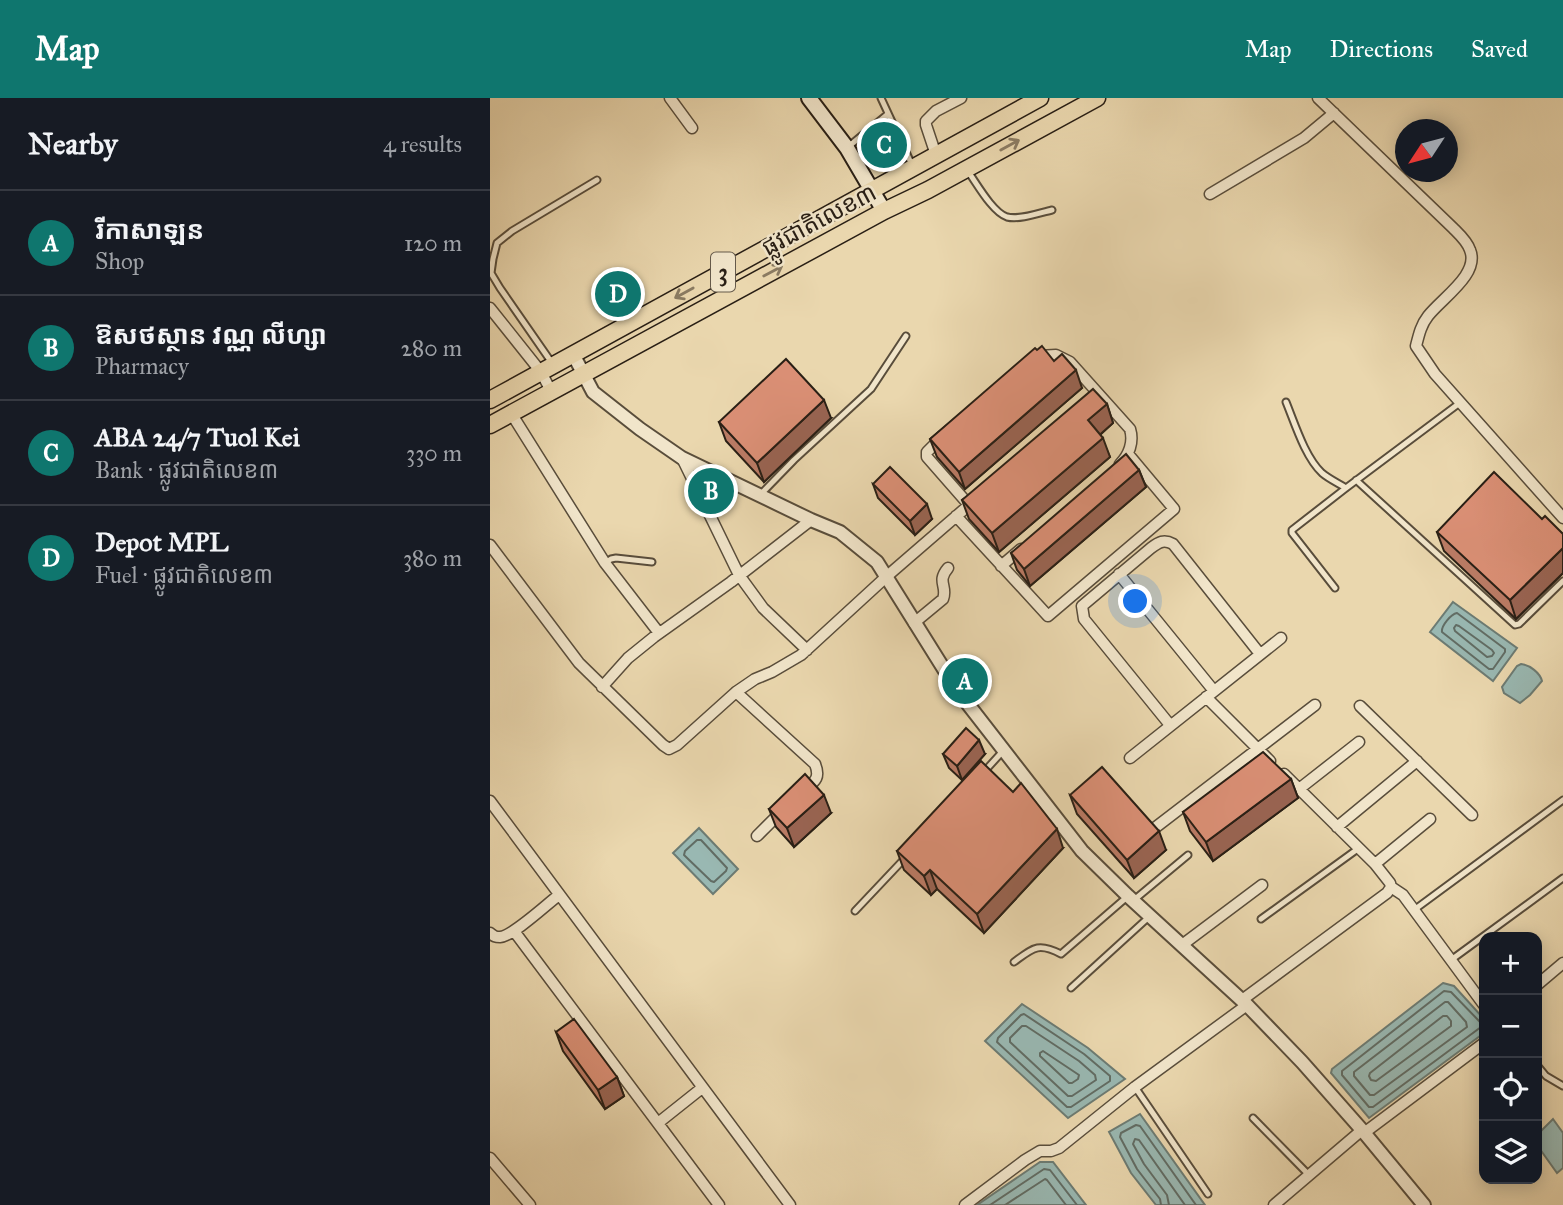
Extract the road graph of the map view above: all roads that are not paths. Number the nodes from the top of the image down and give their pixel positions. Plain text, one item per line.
1 (670, 98) edge
2 (809, 98) edge
3 (881, 98) edge
4 (961, 98) edge
5 (1097, 98) edge
6 (1318, 98) edge
7 (1031, 100) edge
8 (1334, 113) junction
9 (888, 114) junction
10 (692, 128) dead end
11 (847, 148) junction
12 (936, 155) junction
13 (913, 167) junction
14 (966, 169) junction
15 (597, 180) dead end
16 (873, 190) junction
17 (1210, 194) dead end
18 (1052, 210) dead end
19 (884, 211) junction
20 (490, 308) edge
21 (906, 336) dead end
22 (573, 354) junction
23 (1031, 358) edge
24 (547, 369) junction
25 (583, 373) junction
26 (551, 391) junction
27 (1098, 393) junction
28 (490, 400) edge
29 (1088, 402) edge
30 (1286, 402) dead end
31 (1461, 402) junction
32 (512, 413) junction
33 (490, 425) edge
34 (947, 432) edge
35 (1128, 454) junction
36 (682, 458) junction
37 (1113, 470) edge
38 (1356, 480) junction
39 (1346, 488) junction
40 (760, 495) junction
41 (979, 496) edge
42 (969, 505) junction
43 (956, 516) junction
44 (1563, 518) edge
45 (811, 520) junction
46 (1032, 540) edge
47 (490, 545) edge
48 (652, 562) dead end
49 (604, 563) junction
50 (1001, 566) junction
51 (948, 568) dead end
52 (1119, 574) junction
53 (739, 575) junction
54 (886, 577) junction
55 (1563, 581) edge
56 (1335, 588) dead end
57 (914, 623) junction
58 (659, 633) junction
59 (1281, 638) dead end
60 (807, 650) junction
61 (1260, 654) junction
62 (602, 687) junction
63 (736, 692) junction
64 (1210, 694) junction
65 (1315, 705) dead end
66 (1360, 706) dead end
67 (1170, 725) junction
68 (1359, 742) dead end
69 (1258, 748) junction
70 (1004, 750) junction
71 (1130, 758) dead end
72 (1417, 761) junction
73 (976, 780) edge
74 (1299, 789) junction
75 (796, 798) edge
76 (1563, 800) edge
77 (490, 801) edge
78 (785, 807) edge
79 (1472, 815) dead end
80 (1430, 819) dead end
81 (1156, 827) edge
82 (1337, 827) junction
83 (757, 836) dead end
84 (1359, 848) junction
85 (911, 851) edge
86 (1188, 855) dead end
87 (1375, 864) junction
88 (1563, 878) edge
89 (1262, 885) dead end
90 (1391, 887) junction
91 (559, 895) junction
92 (1130, 898) junction
93 (1414, 910) junction
94 (855, 911) dead end
95 (1150, 916) junction
96 (1261, 919) dead end
97 (514, 931) junction
98 (490, 933) edge
99 (1182, 945) junction
100 (1451, 960) junction
101 (1014, 962) dead end
102 (1563, 963) edge
103 (1542, 981) edge
104 (1070, 988) dead end
105 (1479, 997) edge
106 (1245, 1002) junction
107 (1479, 1047) edge
108 (1542, 1071) edge
109 (1563, 1086) edge
110 (1135, 1087) junction
111 (702, 1088) junction
112 (1253, 1118) dead end
113 (657, 1123) junction
114 (1363, 1131) junction
115 (490, 1158) edge
116 (1309, 1175) junction
117 (1208, 1194) dead end
118 (530, 1205) edge
119 (719, 1205) edge
120 (790, 1205) edge
121 (965, 1205) edge
122 (1274, 1205) edge
123 (1424, 1205) edge

1 - 10 street
2 - 11 main road
3 - 9 lane
4 - 12 street
14 -> 5 highway, ផ្លូវជាតិលេខ៣ / 3
6 - 8 street
7 - 12 highway, ផ្លូវជាតិលេខ៣ / 3
8 - 17 street
8 - 31 street
9 - 11 lane
9 - 13 lane
11 - 16 main road
12 - 13 highway, ផ្លូវជាតិលេខ៣ / 3
13 - 16 highway, ផ្លូវជាតិលេខ៣ / 3
14 - 18 lane
14 - 19 highway, ផ្លូវជាតិលេខ៣ / 3
15 - 24 lane
16 - 19 main road
16 -> 22 highway, ផ្លូវជាតិលេខ៣ / 3
25 -> 19 highway, ផ្លូវជាតិលេខ៣ / 3
20 - 24 street
21 - 40 lane
22 - 24 highway, ផ្លូវជាតិលេខ៣ / 3
22 - 25 street
23 - 27 street
24 - 26 street
24 - 28 highway, ផ្លូវជាតិលេខ៣ / 3
25 - 26 highway, ផ្លូវជាតិលេខ៣ / 3
25 - 36 street
26 - 32 highway, ផ្លូវជាតិលេខ៣ / 3
27 - 29 street
27 - 35 street
30 - 39 lane
31 - 38 lane
31 - 44 street
32 - 33 highway, ផ្លូវជាតិលេខ៣ / 3
32 - 49 street
34 - 42 street
35 - 37 street
35 - 50 street
36 - 40 street
36 - 53 street
38 - 39 lane
38 - 55 lane
39 - 56 lane
40 - 45 street
41 - 42 street
42 - 43 street
43 - 50 street
43 - 54 street
45 - 53 street
45 - 54 street
46 - 50 street
47 - 62 street
48 - 49 lane
49 - 58 street
51 - 57 street
52 - 61 street
52 - 64 street
52 - 67 street
53 - 58 street
53 - 60 street
54 - 57 street
54 - 60 street
57 - 70 street
58 - 62 street
59 - 61 street
60 - 63 street
61 - 64 street
62 - 63 street
63 - 75 street
64 - 67 street
64 - 69 street
65 - 69 street
66 - 72 street
67 - 71 street
68 - 74 street
69 - 74 street
69 - 81 street
70 - 73 lane
70 - 92 street
72 - 79 street
72 - 82 street
74 - 82 street
76 - 93 lane
77 - 91 street
78 - 83 street
80 - 87 street
82 - 84 street
84 - 87 street
84 - 96 lane
85 - 94 lane
86 - 92 lane
87 - 90 street
88 - 100 lane
89 - 99 street
90 - 93 street
90 - 106 street
91 - 97 street
91 - 111 street
92 - 95 street
92 - 101 lane
93 - 100 street
95 - 99 street
95 - 104 lane
97 - 98 street
97 - 113 street
99 - 106 street
100 - 105 street
102 - 103 street
106 - 110 street
106 - 114 street
107 - 114 street
108 - 109 lane
110 - 117 lane
110 - 121 street
111 - 113 street
111 - 120 street
112 - 116 lane
113 - 119 street
114 - 116 street
114 - 123 street
115 - 118 street
116 - 122 street

